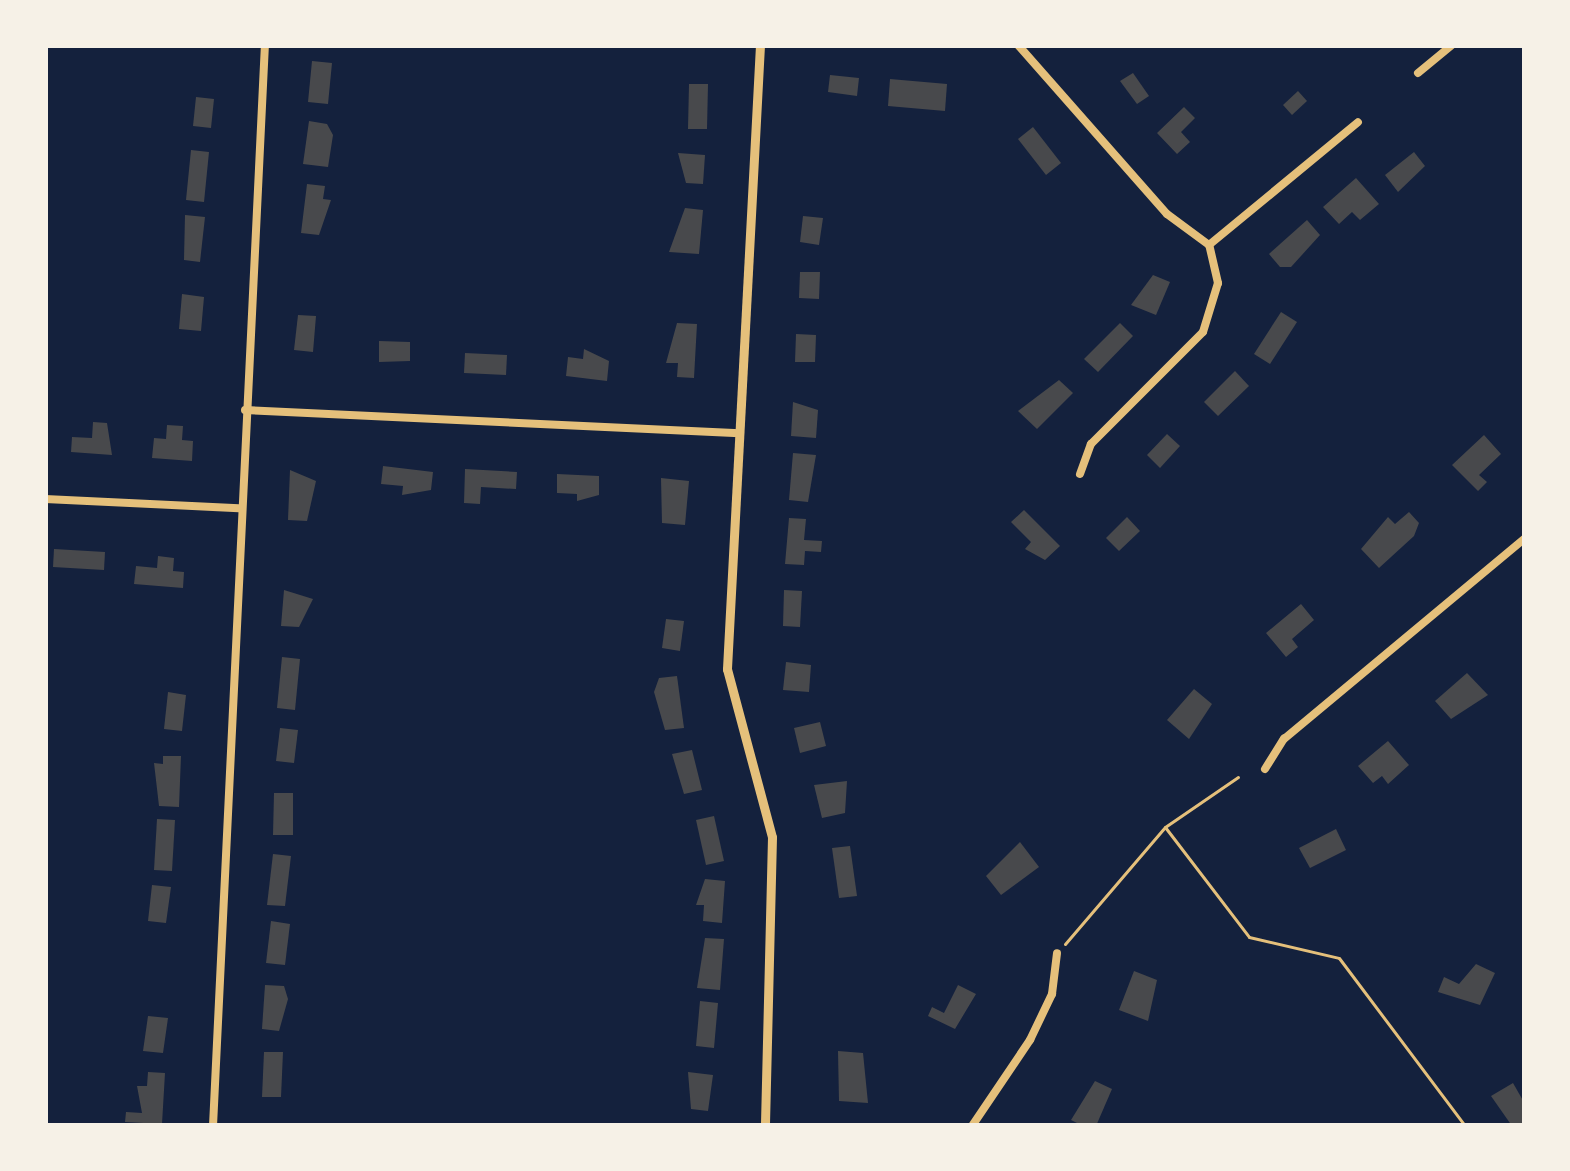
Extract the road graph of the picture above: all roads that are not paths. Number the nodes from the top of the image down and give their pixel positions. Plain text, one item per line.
1 (265, 45) edge
2 (760, 45) edge
3 (1018, 45) edge
4 (1452, 45) edge
5 (1418, 73) dead end
6 (1358, 122) dead end
7 (1208, 245) junction
8 (245, 410) junction
9 (739, 433) junction
10 (1080, 474) dead end
11 (45, 499) edge
12 (239, 508) junction
13 (1525, 538) edge
14 (1265, 769) dead end
15 (1057, 953) road end
16 (213, 1126) edge
17 (765, 1126) edge
18 (972, 1126) edge

1 - 8 street
2 - 9 street
3 - 7 street
4 - 5 street
6 - 7 street
7 - 10 street
8 - 9 street
8 - 12 street
9 - 17 street
11 - 12 street
12 - 16 street
13 - 14 street
15 - 18 street

